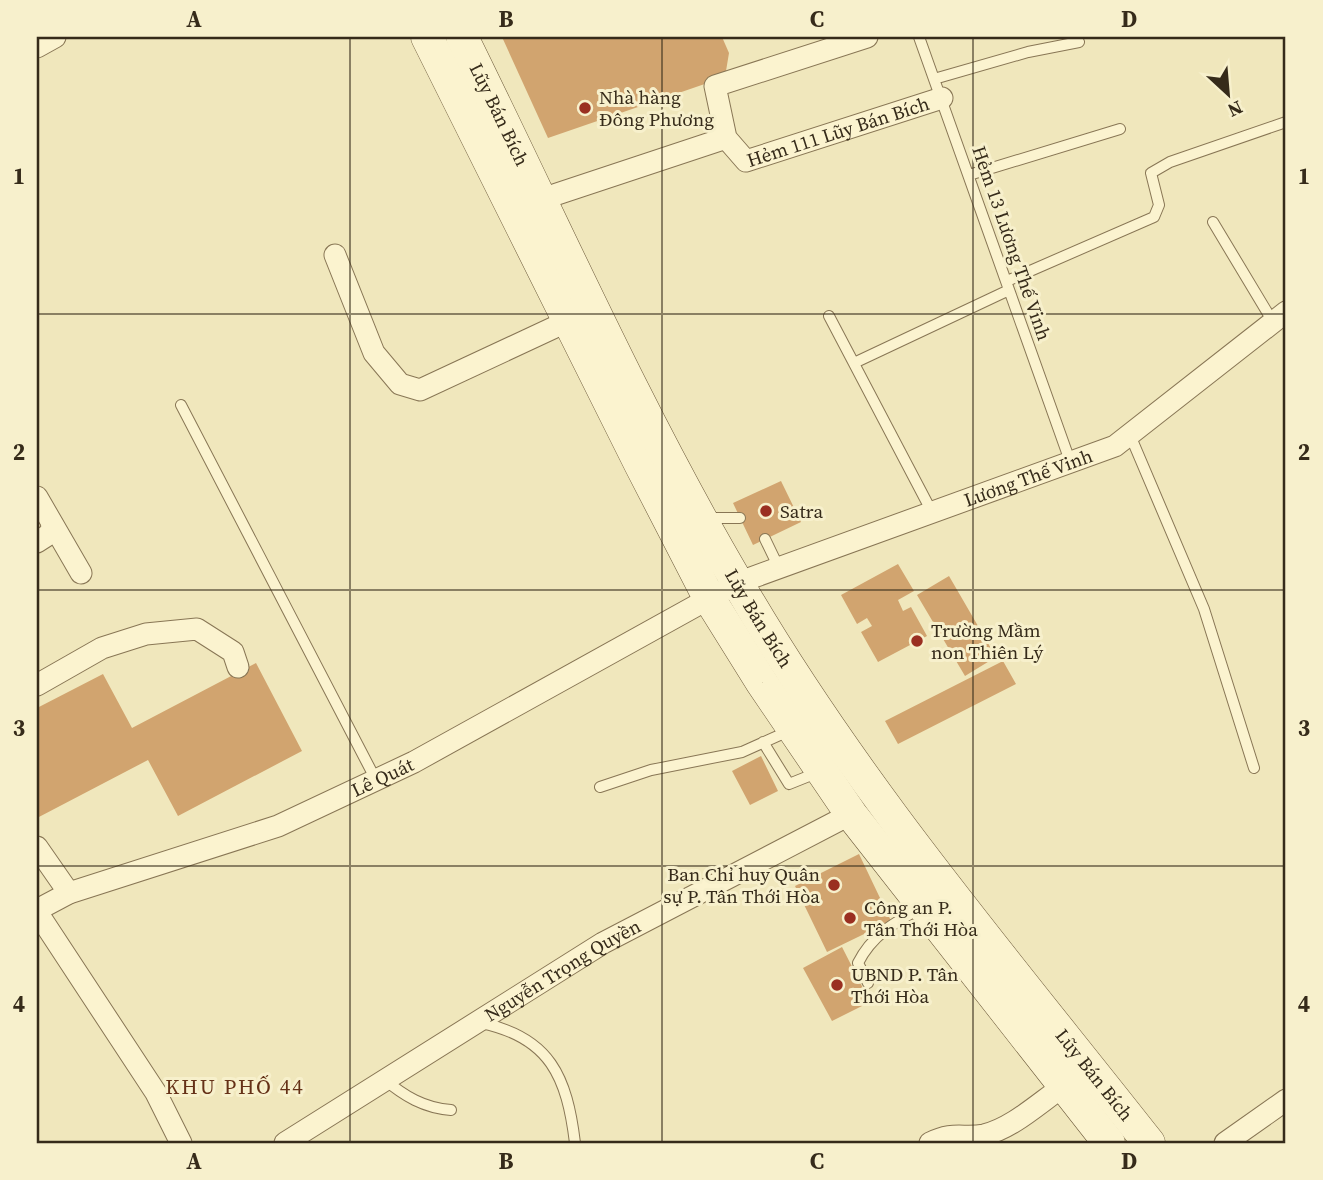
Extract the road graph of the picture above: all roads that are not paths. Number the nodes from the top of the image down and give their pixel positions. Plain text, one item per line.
1 (55, 37) edge
2 (427, 37) edge
3 (462, 37) edge
4 (867, 37) edge
5 (919, 37) edge
6 (1079, 42) dead end
7 (37, 47) edge
8 (938, 89) junction
9 (1286, 122) edge
10 (1120, 129) dead end
11 (726, 138) junction
12 (969, 175) junction
13 (542, 199) junction
14 (1213, 222) dead end
15 (335, 255) dead end
16 (1008, 286) junction
17 (829, 316) dead end
18 (1280, 317) edge
19 (568, 321) junction
20 (855, 363) junction
21 (181, 405) dead end
22 (1130, 435) junction
23 (1070, 461) junction
24 (37, 497) edge
25 (933, 514) junction
26 (740, 518) dead end
27 (52, 524) junction
28 (688, 524) junction
29 (765, 539) dead end
30 (37, 542) edge
31 (779, 568) junction
32 (82, 573) dead end
33 (737, 583) junction
34 (709, 598) junction
35 (239, 667) dead end
36 (37, 685) edge
37 (794, 729) junction
38 (763, 742) junction
39 (1254, 768) dead end
40 (822, 771) junction
41 (376, 780) junction
42 (600, 787) dead end
43 (851, 814) junction
44 (37, 848) edge
45 (69, 893) junction
46 (923, 907) junction
47 (37, 911) edge
48 (868, 983) dead end
49 (476, 1022) junction
50 (384, 1079) junction
51 (1064, 1086) junction
52 (1286, 1100) edge
53 (451, 1110) dead end
54 (181, 1143) edge
55 (285, 1143) edge
56 (575, 1143) edge
57 (930, 1143) edge
58 (1109, 1143) edge
59 (1149, 1143) edge
60 (1225, 1143) edge

1 - 7 street
2 - 19 main road, Lũy Bán Bích
3 - 13 main road, Lũy Bán Bích
4 - 11 street
5 - 8 lane, Hẻm 13 Lương Thế Vinh
6 - 8 lane
8 - 11 street, Hẻm 111 Lũy Bán Bích
8 - 12 lane, Hẻm 13 Lương Thế Vinh
9 - 16 lane
10 - 12 lane
11 - 13 street, Hẻm 111 Lũy Bán Bích
12 - 16 lane, Hẻm 13 Lương Thế Vinh
13 - 28 main road, Lũy Bán Bích
14 - 18 lane
15 - 19 street
16 - 20 lane
16 - 23 lane, Hẻm 13 Lương Thế Vinh
17 - 20 lane
18 - 22 street, Lương Thế Vinh
19 - 28 main road, Lũy Bán Bích
20 - 25 lane
21 - 41 lane
22 - 23 street, Lương Thế Vinh
22 - 39 lane
23 - 25 street, Lương Thế Vinh
24 - 27 street
25 - 31 street, Lương Thế Vinh
26 - 28 lane
27 - 30 street
27 - 32 street
28 - 33 main road, Lũy Bán Bích
28 - 34 main road, Lũy Bán Bích
29 - 31 lane
31 - 33 street, Lương Thế Vinh
33 - 34 street, Lê Quát
33 - 59 main road, Lũy Bán Bích
34 - 37 main road, Lũy Bán Bích
34 - 41 street, Lê Quát
35 - 36 street
37 - 38 lane
37 - 40 main road, Lũy Bán Bích
38 - 40 lane
38 - 42 lane
40 - 43 main road, Lũy Bán Bích
41 - 45 street, Lê Quát
43 - 46 main road, Lũy Bán Bích
43 - 49 street, Nguyễn Trọng Quyền
44 - 45 street
45 - 47 street, Lê Quát
46 - 48 lane
46 - 51 main road, Lũy Bán Bích
47 - 54 street
49 - 50 street, Nguyễn Trọng Quyền
49 - 56 lane
50 - 53 lane
50 - 55 street, Nguyễn Trọng Quyền
51 - 57 street
51 - 58 main road, Lũy Bán Bích
52 - 60 street

